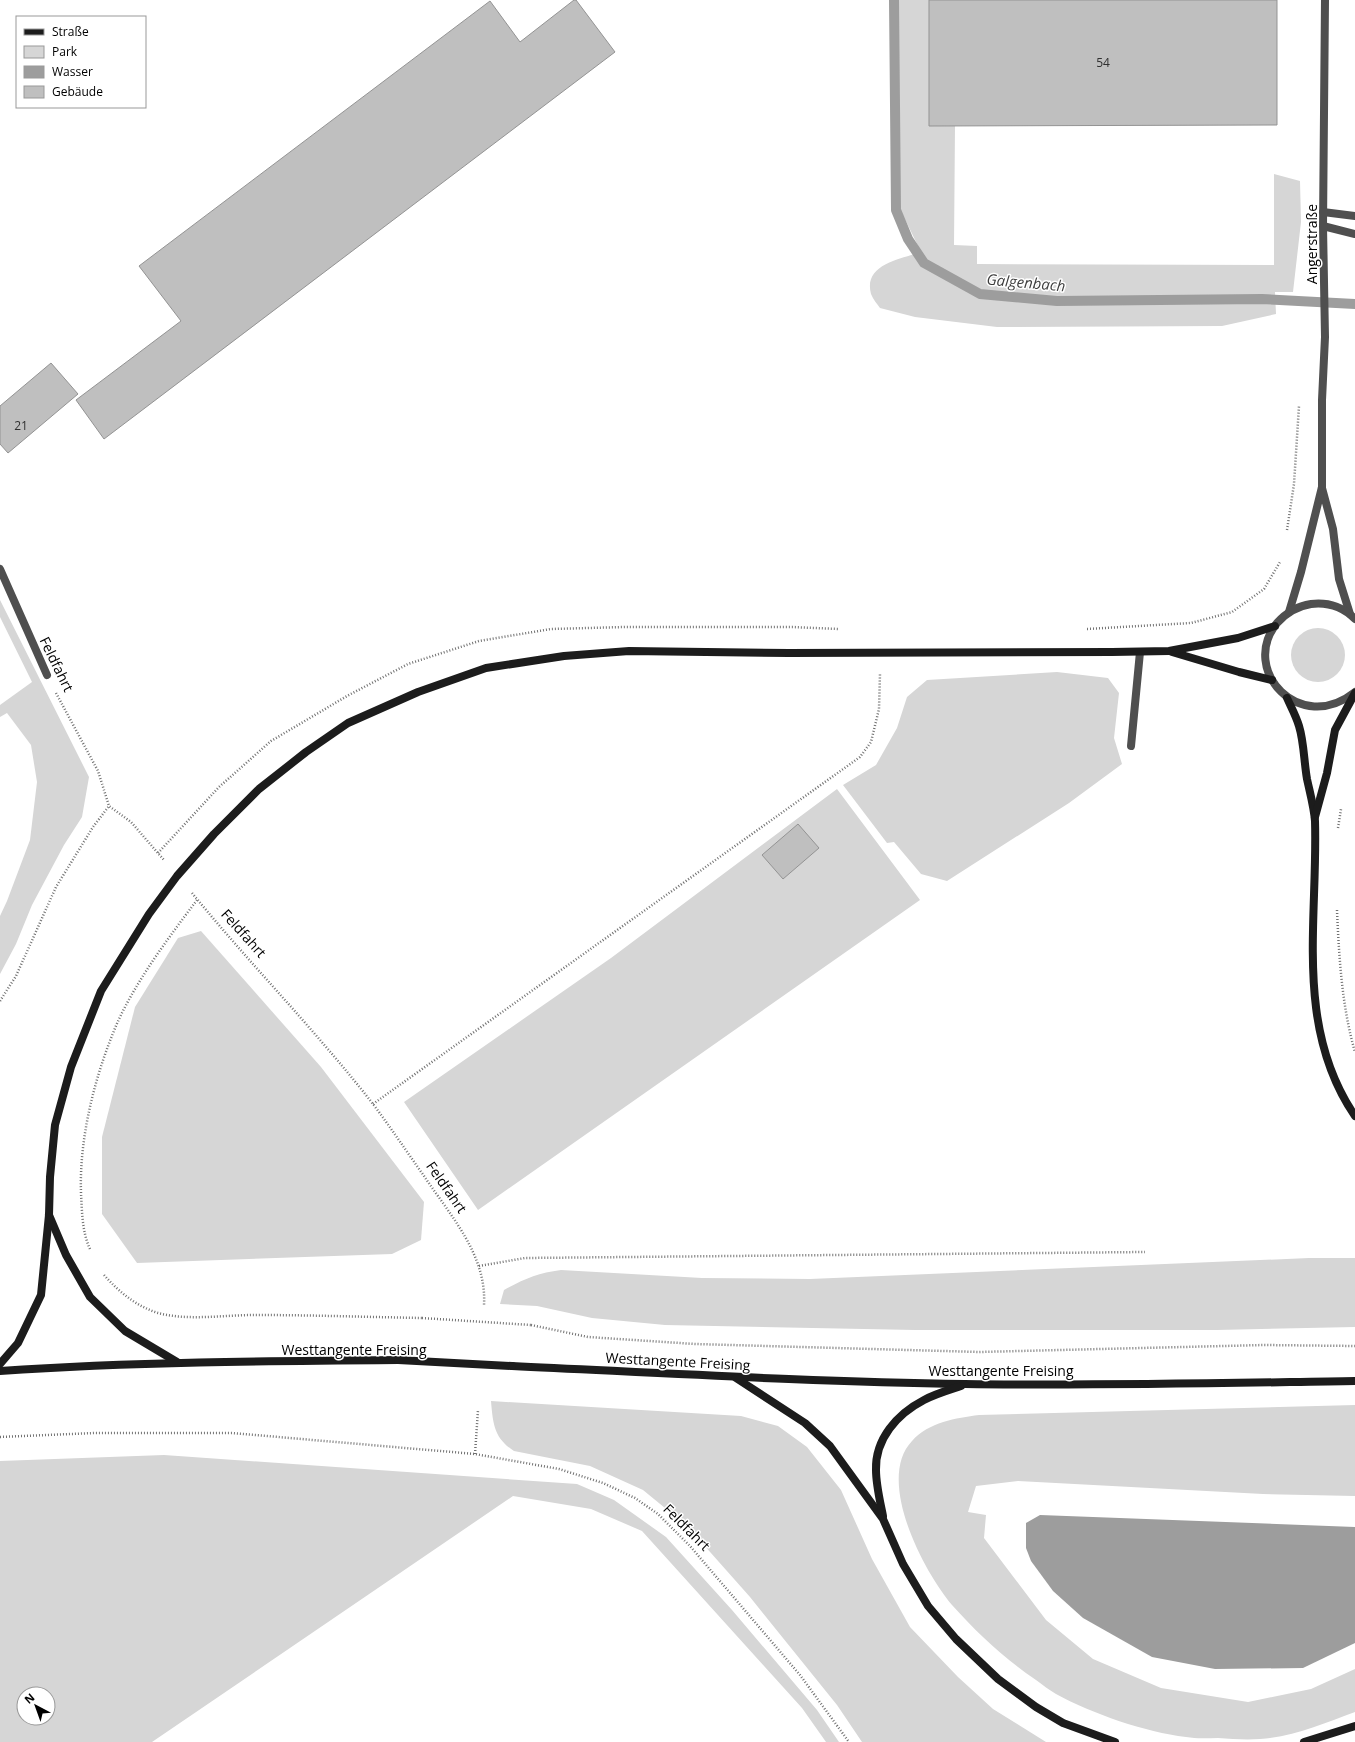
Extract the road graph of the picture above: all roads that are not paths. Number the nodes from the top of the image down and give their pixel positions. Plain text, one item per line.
1 (1325, 0) edge
2 (1323, 212) junction
3 (1355, 216) edge
4 (1323, 226) junction
5 (1355, 234) edge
6 (1322, 487) junction
7 (0, 569) edge
8 (1289, 612) junction
9 (1352, 617) edge
10 (1275, 626) junction
11 (1170, 651) junction
12 (1140, 652) junction
13 (47, 675) road end
14 (1272, 680) junction
15 (1355, 692) edge
16 (1287, 698) junction
17 (1131, 746) dead end
18 (1315, 820) junction
19 (1355, 1116) edge
20 (49, 1215) junction
21 (178, 1362) junction
22 (0, 1364) edge
23 (0, 1371) edge
24 (736, 1377) junction
25 (1355, 1381) edge
26 (966, 1384) junction
27 (883, 1519) junction
28 (1355, 1726) edge
29 (1113, 1742) edge
30 (1304, 1742) edge

1 - 2 street, Angerstraße
2 - 3 street
2 - 4 street, Angerstraße
4 - 5 street
4 - 6 street, Angerstraße
6 - 8 street, Angerstraße
6 - 9 street, Angerstraße
7 - 13 street, Feldfahrt
8 - 9 street
8 - 10 street
10 - 11 main road
10 - 14 street
11 - 12 main road
11 - 14 main road
12 - 17 street
12 - 20 main road
14 - 16 street
15 - 16 street
15 - 18 main road
16 - 18 main road
18 - 19 main road
20 - 21 main road
20 - 22 main road
21 - 23 main road, Westtangente Freising
21 - 24 main road, Westtangente Freising, bridge
24 - 26 main road, Westtangente Freising
24 - 27 main road
25 - 26 main road, Westtangente Freising
26 - 27 main road
27 - 29 main road
28 - 30 main road

